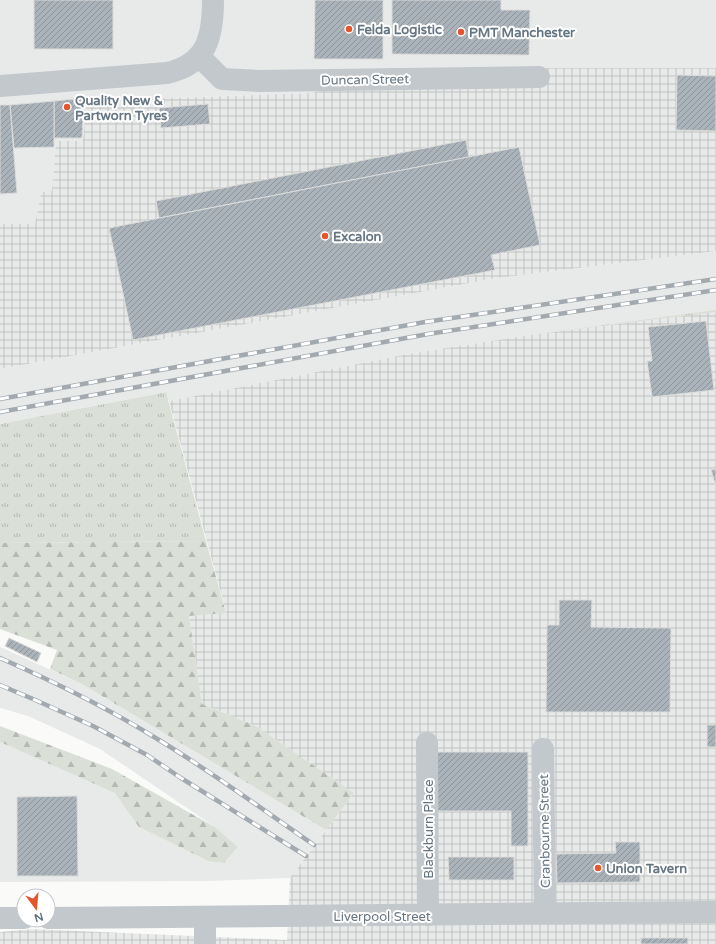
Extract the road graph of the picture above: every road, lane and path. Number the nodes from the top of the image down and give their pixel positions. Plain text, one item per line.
1 (213, 0) edge
2 (192, 63) junction
3 (539, 77) dead end
4 (0, 86) edge
5 (427, 743) dead end
6 (543, 749) dead end
7 (716, 912) edge
8 (545, 913) junction
9 (428, 916) junction
10 (205, 917) junction
11 (0, 918) edge
12 (16, 918) edge
13 (56, 918) edge
14 (205, 944) edge

1 - 2 street
2 - 3 street, Duncan Street
2 - 4 street
5 - 9 street, Blackburn Place
6 - 8 street, Cranbourne Street
7 - 8 street, Liverpool Street
8 - 9 street, Liverpool Street
9 - 10 street, Liverpool Street
10 - 13 street, Liverpool Street
10 - 14 street
11 - 12 street

